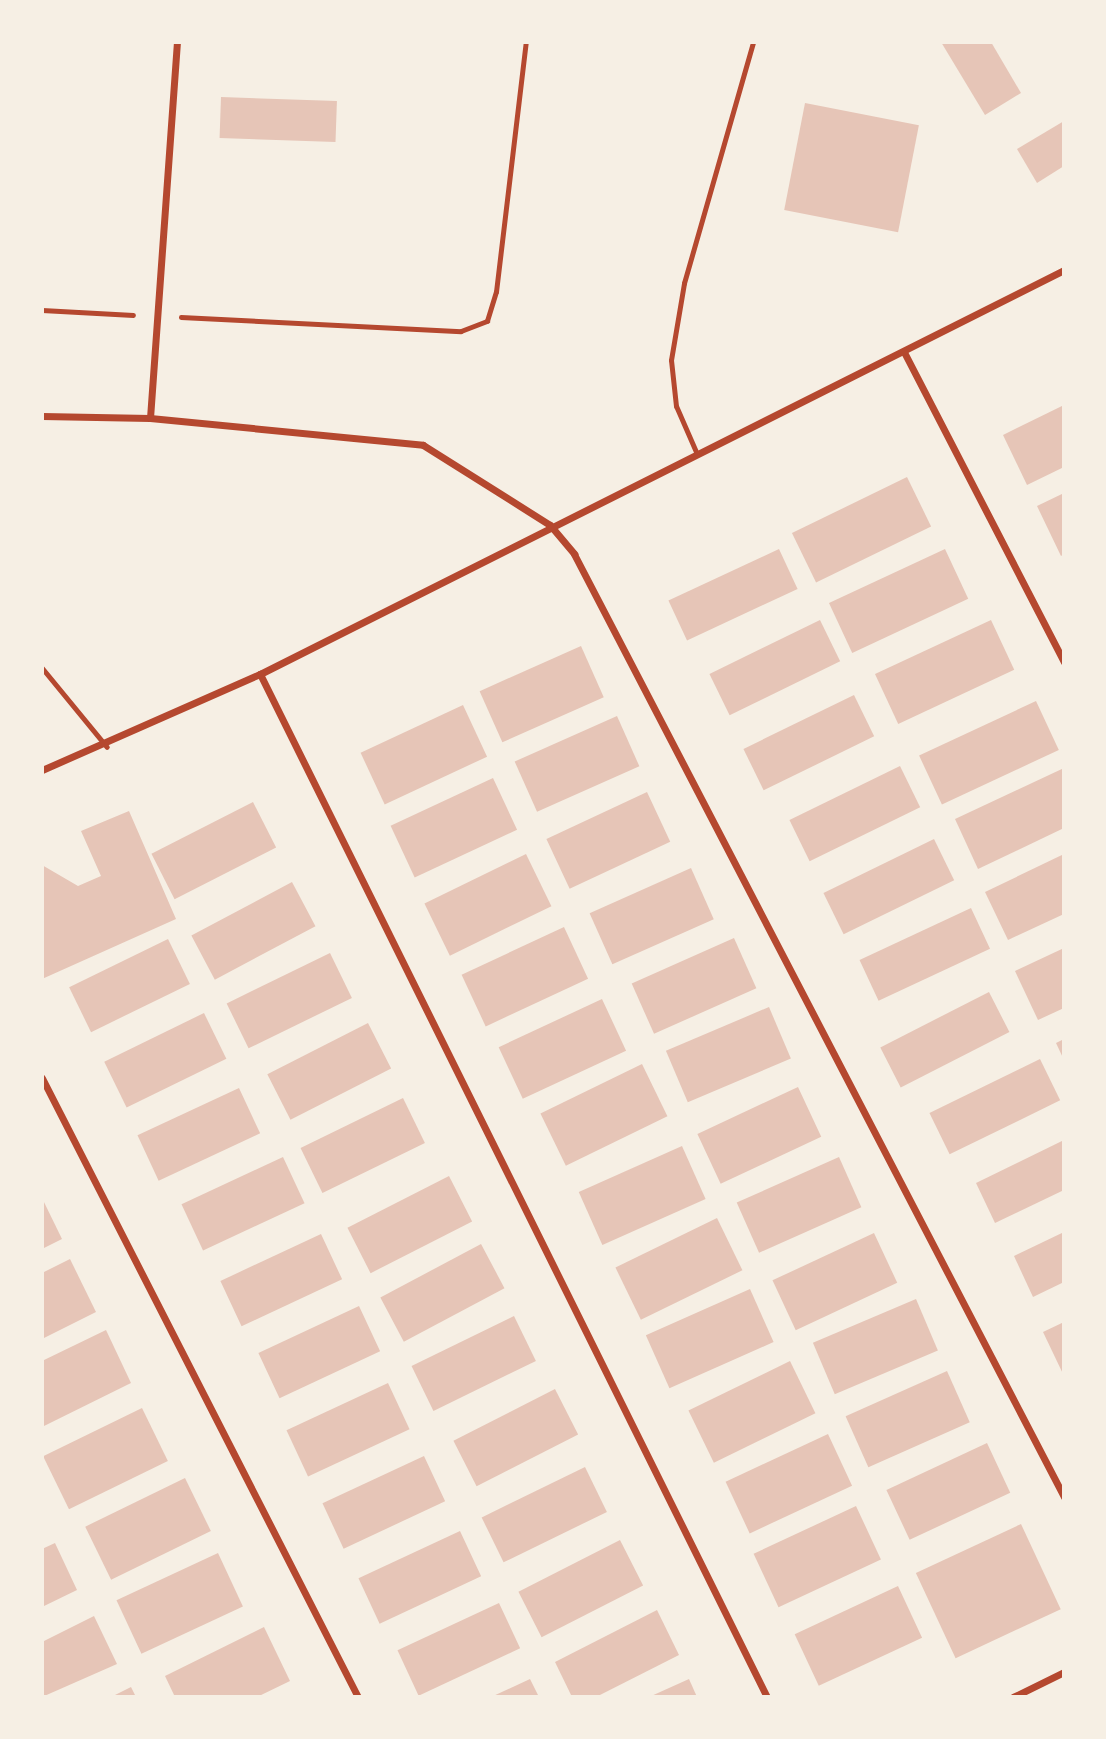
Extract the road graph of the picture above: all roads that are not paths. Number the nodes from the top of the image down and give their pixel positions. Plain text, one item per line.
1 (177, 42) edge
2 (753, 42) edge
3 (1064, 271) edge
4 (904, 352) junction
5 (42, 416) edge
6 (150, 418) junction
7 (697, 454) junction
8 (550, 525) junction
9 (1064, 662) edge
10 (42, 668) edge
11 (260, 674) junction
12 (107, 747) junction
13 (44, 767) edge
14 (42, 1078) edge
15 (1064, 1497) edge
16 (1064, 1672) edge
17 (358, 1697) edge
18 (767, 1697) edge
19 (1013, 1697) edge

1 - 6 street
2 - 7 lane
3 - 4 street
4 - 7 street
4 - 9 street
5 - 6 street
6 - 8 street
7 - 8 street
8 - 11 street
8 - 15 street
10 - 12 lane
11 - 12 street
11 - 18 street
12 - 13 street
14 - 17 street
16 - 19 street

